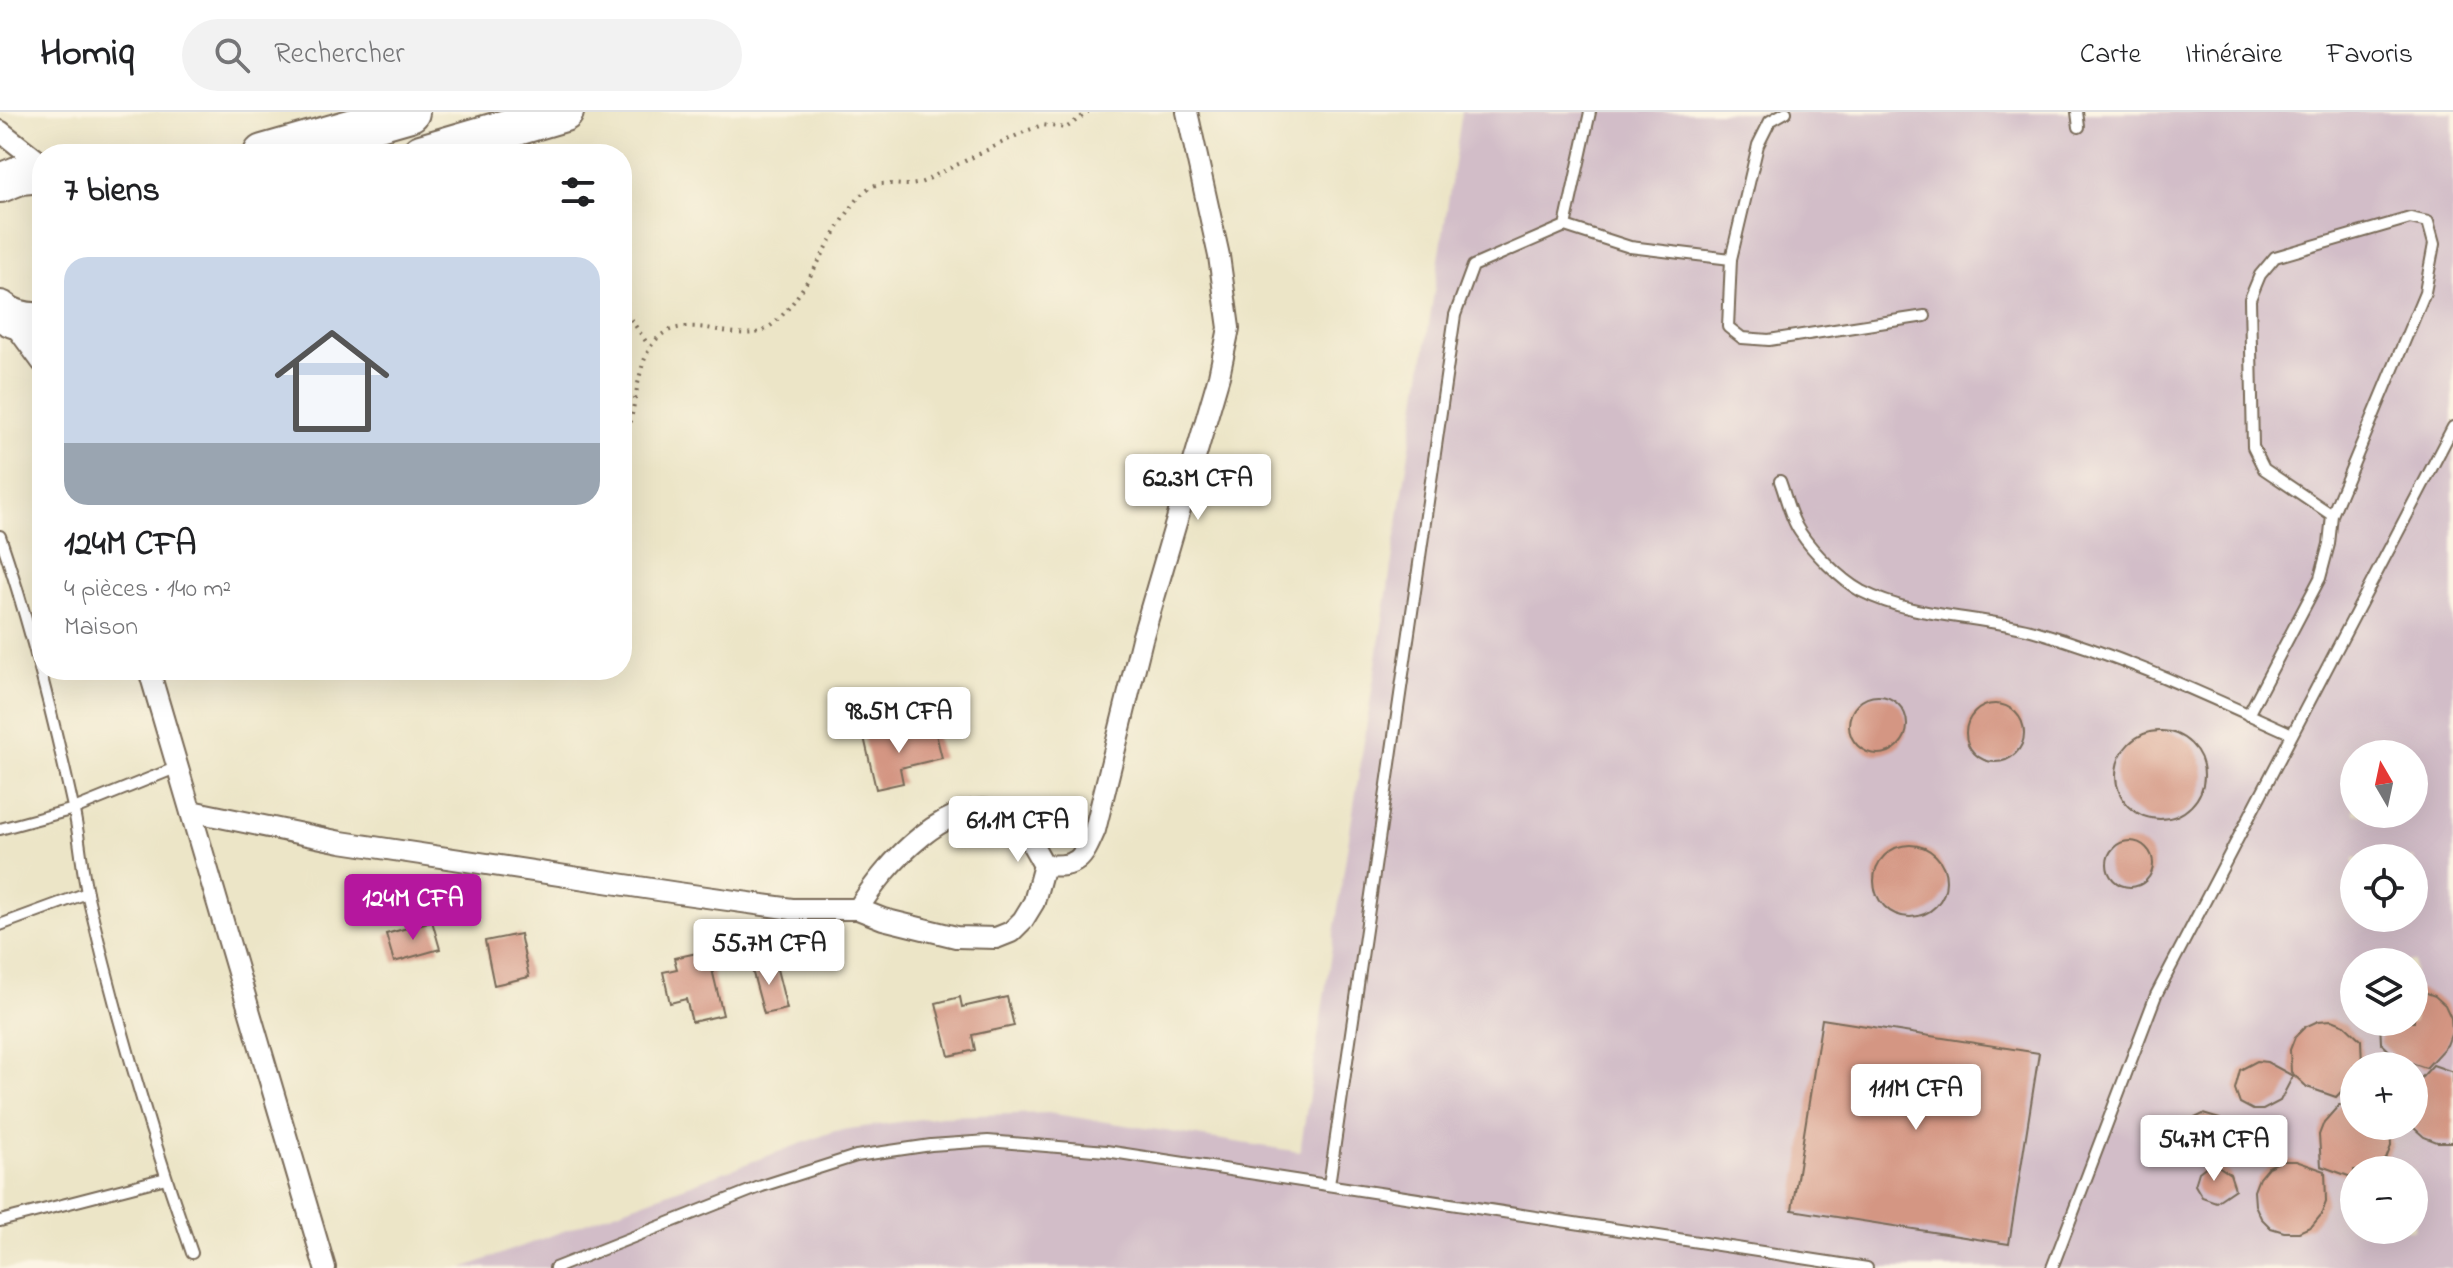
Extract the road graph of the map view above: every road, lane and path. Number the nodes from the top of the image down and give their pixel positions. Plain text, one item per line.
1 (410, 112) edge
2 (564, 112) edge
3 (1088, 112) edge
4 (1187, 112) edge
5 (1590, 112) edge
6 (1786, 112) edge
7 (2077, 112) edge
8 (2079, 127) dead end
9 (0, 131) edge
10 (298, 144) edge
11 (455, 144) edge
12 (32, 156) edge
13 (32, 174) edge
14 (0, 183) edge
15 (1565, 226) junction
16 (1731, 259) junction
17 (1925, 316) dead end
18 (17, 317) edge
19 (632, 321) edge
20 (32, 344) edge
21 (649, 346) junction
22 (632, 416) edge
23 (2453, 427) edge
24 (1780, 481) dead end
25 (2332, 515) junction
26 (0, 536) edge
27 (32, 643) edge
28 (41, 680) edge
29 (152, 680) edge
30 (2248, 715) junction
31 (2292, 734) junction
32 (178, 767) junction
33 (74, 809) junction
34 (191, 811) junction
35 (0, 829) edge
36 (1044, 865) junction
37 (87, 893) junction
38 (858, 909) junction
39 (0, 925) edge
40 (166, 1178) junction
41 (1329, 1185) junction
42 (0, 1221) edge
43 (192, 1253) dead end
44 (325, 1268) edge
45 (555, 1268) edge
46 (1867, 1268) edge
47 (2052, 1268) edge

1 - 10 highway
2 - 11 highway
3 - 21 path
4 - 36 street
5 - 15 lane
6 - 16 lane
7 - 8 lane
9 - 12 street
13 - 14 highway
15 - 16 lane
15 - 41 lane
16 - 17 lane
18 - 20 street
19 - 21 path
21 - 22 path
23 - 31 lane
24 - 30 lane
25 - 25 lane
25 - 30 lane
26 - 27 lane
28 - 33 lane
29 - 32 street
30 - 31 lane
31 - 47 lane
32 - 33 lane
32 - 34 street
33 - 35 lane
33 - 37 lane
34 - 38 street
34 - 44 street
36 - 38 street
36 - 38 street
37 - 39 lane
37 - 40 lane
40 - 42 lane
40 - 43 lane
41 - 45 lane
41 - 46 lane

